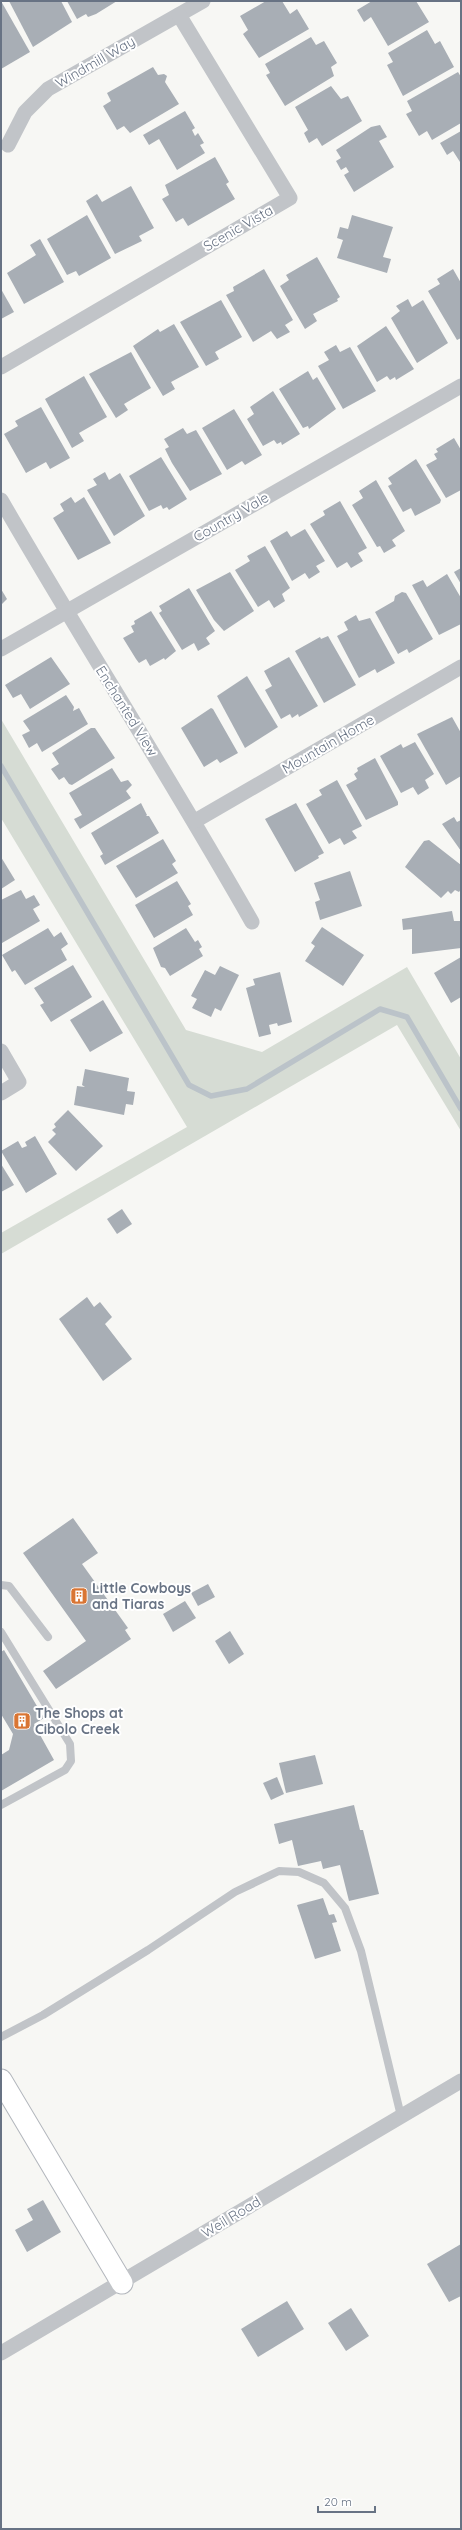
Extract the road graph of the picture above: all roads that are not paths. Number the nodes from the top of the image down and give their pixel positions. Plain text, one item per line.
1 (203, 1) edge
2 (179, 15) junction
3 (8, 145) dead end
4 (1, 366) edge
5 (461, 386) edge
6 (1, 500) edge
7 (66, 612) junction
8 (1, 649) edge
9 (461, 668) edge
10 (195, 821) junction
11 (252, 922) dead end
12 (1, 1051) edge
13 (1, 1093) edge
14 (1, 1585) edge
15 (1, 1632) edge
16 (48, 1637) dead end
17 (1, 1805) edge
18 (1, 2037) edge
19 (1, 2080) edge
20 (461, 2081) edge
21 (401, 2116) junction
22 (122, 2283) junction
23 (1, 2353) edge

1 - 2 street, Windmill Way
2 - 3 street, Windmill Way
2 - 4 street, Scenic Vista
5 - 7 street, Country Vale
6 - 7 street, Enchanted View
7 - 8 street, Country Vale
7 - 10 street, Enchanted View
9 - 10 street, Mountain Home
10 - 11 street, Enchanted View
12 - 13 street
14 - 16 lane
15 - 17 lane
18 - 21 lane
19 - 22 main road
20 - 21 street, Weil Road
21 - 22 street, Weil Road
22 - 23 street, Weil Road

